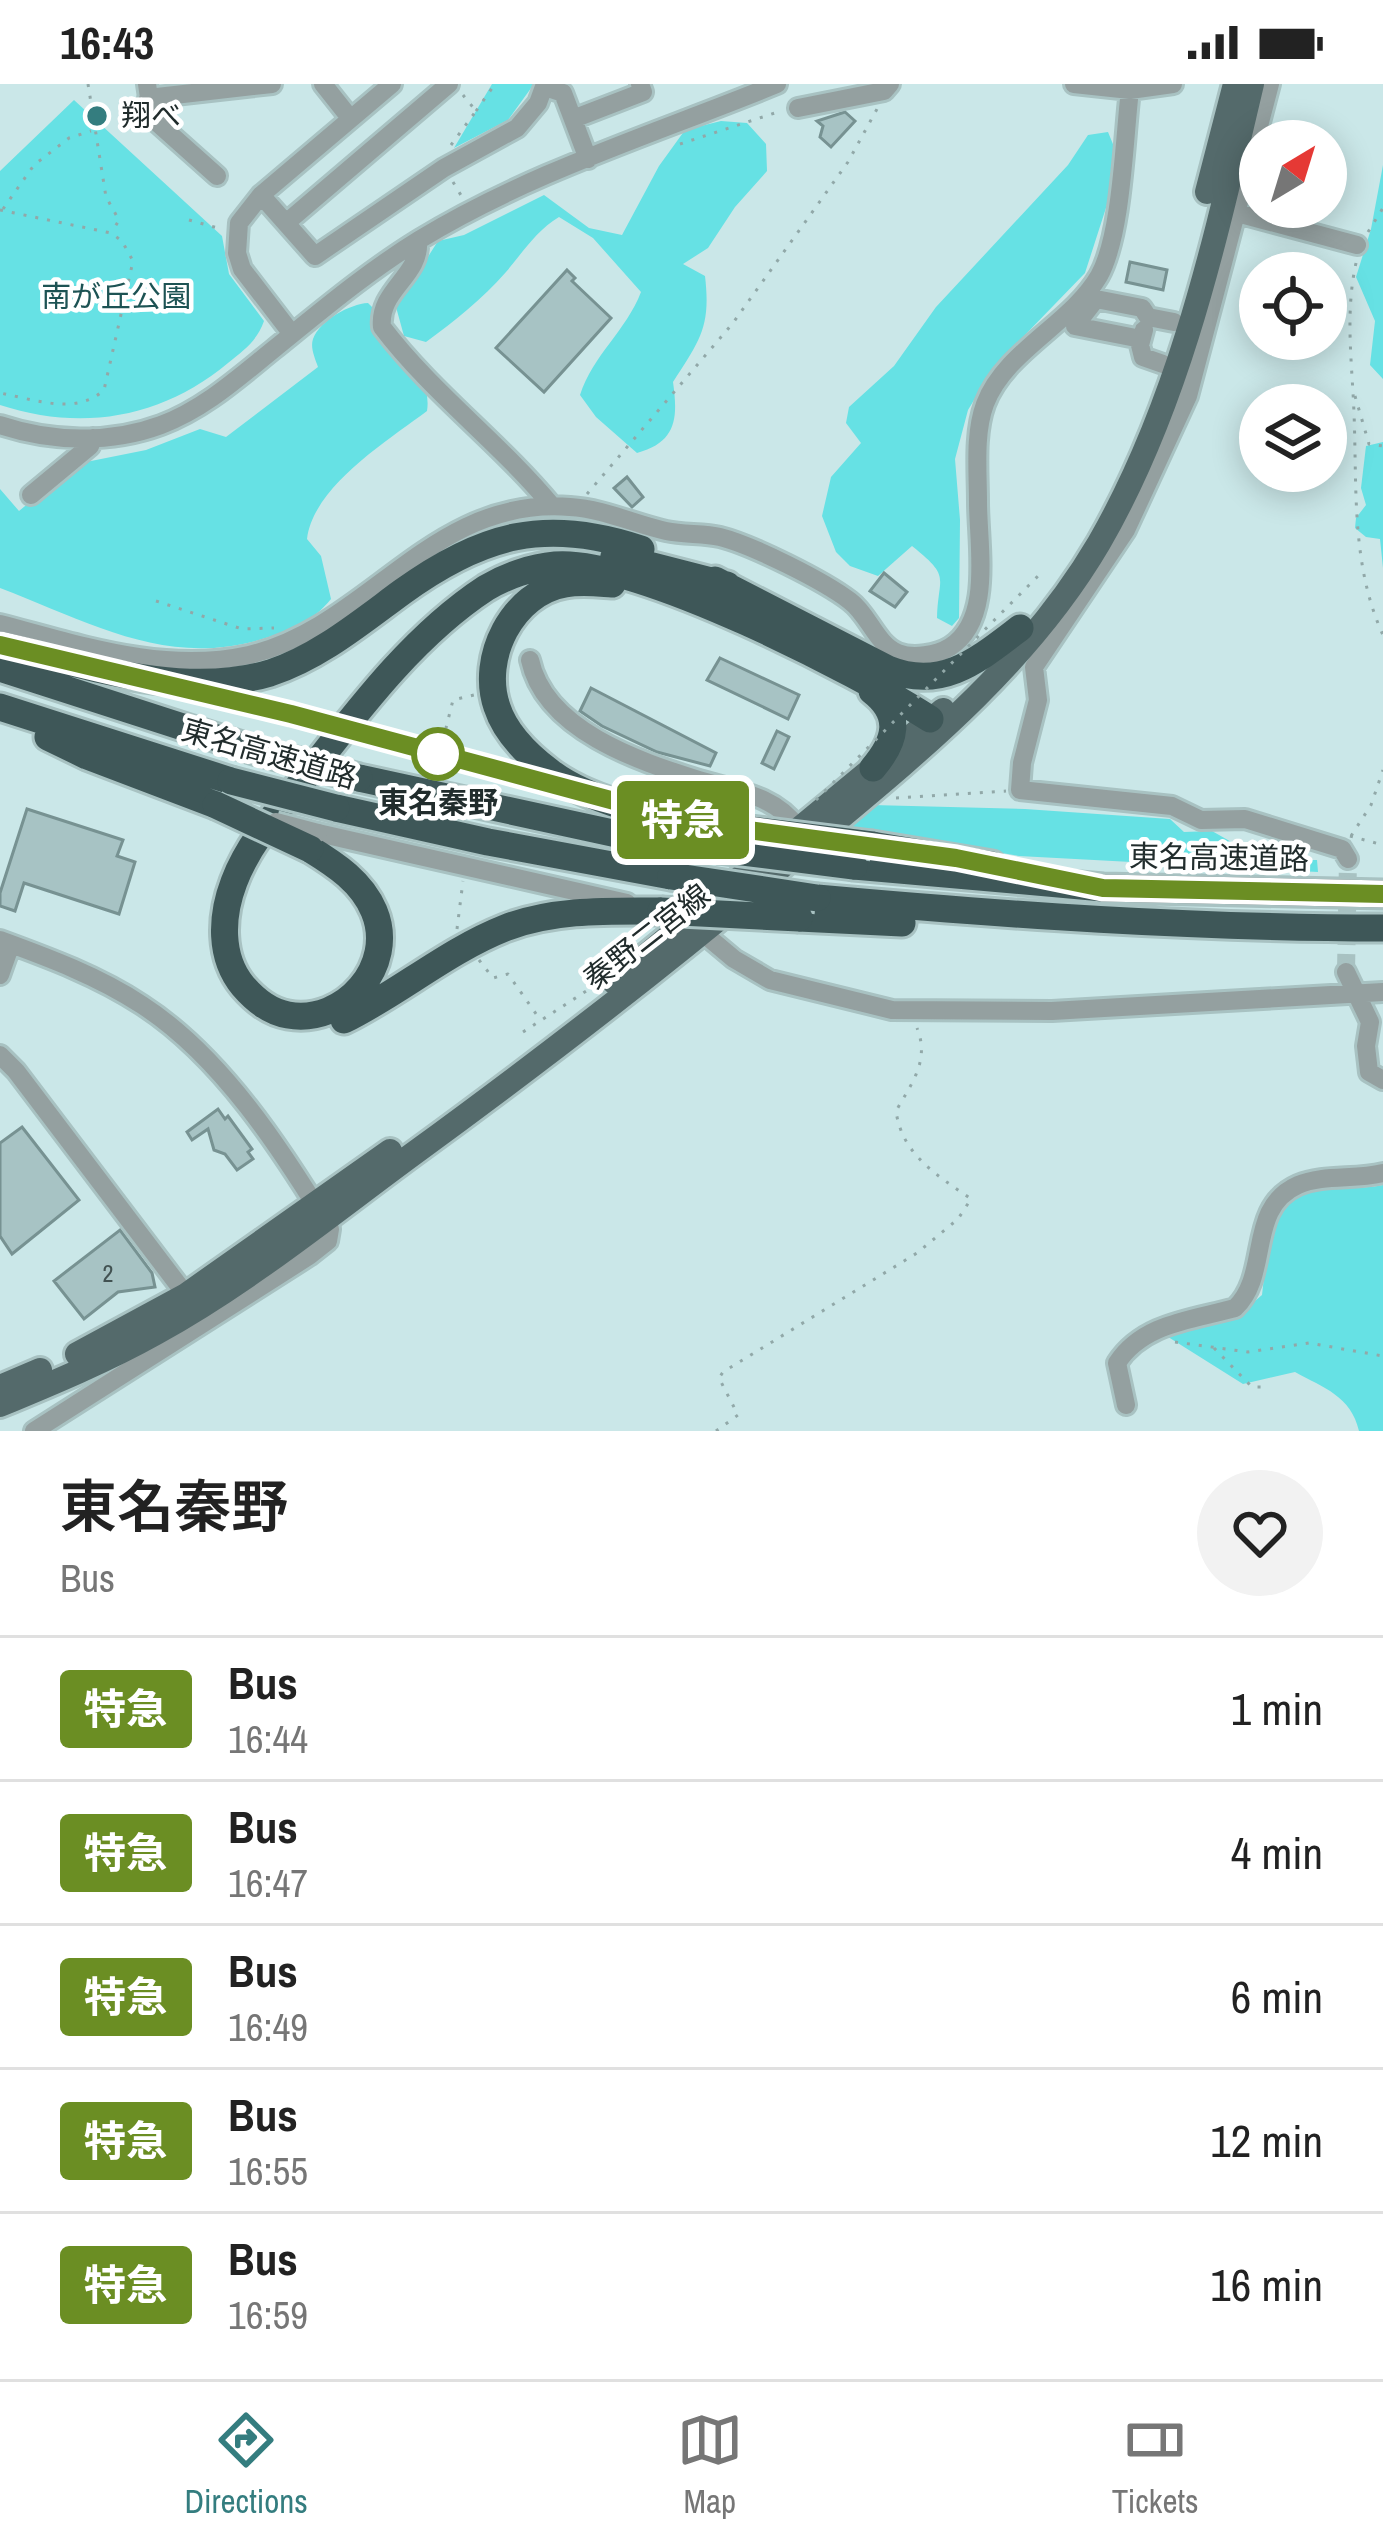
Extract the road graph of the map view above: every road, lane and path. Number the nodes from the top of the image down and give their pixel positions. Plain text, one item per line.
1 (88, 84) edge
2 (272, 84) edge
3 (323, 84) edge
4 (392, 84) edge
5 (495, 84) edge
6 (640, 84) edge
7 (777, 84) edge
8 (1074, 84) edge
9 (1173, 84) edge
10 (1235, 84) edge
11 (1252, 84) edge
12 (1270, 84) edge
13 (452, 85) edge
14 (545, 85) edge
15 (887, 88) edge
16 (1130, 90) junction
17 (147, 91) edge
18 (798, 108) joint
19 (476, 111) junction
20 (350, 118) junction
21 (573, 119) junction
22 (94, 130) junction
23 (452, 144) dead end
24 (680, 144) dead end
25 (588, 158) junction
26 (218, 176) dead end
27 (454, 183) dead end
28 (14, 190) junction
29 (0, 194) edge
30 (261, 195) junction
31 (462, 197) dead end
32 (1383, 208) edge
33 (1, 210) edge
34 (1237, 213) junction
35 (189, 220) dead end
36 (286, 223) junction
37 (228, 231) dead end
38 (111, 233) junction
39 (418, 241) junction
40 (1359, 247) junction
41 (1148, 317) junction
42 (1069, 321) junction
43 (1174, 322) junction
44 (292, 334) junction
45 (1141, 342) junction
46 (1163, 364) junction
47 (1353, 392) junction
48 (0, 393) edge
49 (0, 425) edge
50 (93, 439) junction
51 (1383, 446) edge
52 (32, 495) dead end
53 (552, 506) junction
54 (576, 507) junction
55 (1042, 572) dead end
56 (727, 585) junction
57 (658, 588) junction
58 (156, 601) dead end
59 (0, 624) edge
60 (286, 625) dead end
61 (1019, 628) junction
62 (1383, 635) edge
63 (831, 636) junction
64 (0, 645) edge
65 (530, 659) dead end
66 (0, 668) edge
67 (120, 674) junction
68 (853, 676) junction
69 (476, 694) dead end
70 (0, 710) edge
71 (935, 726) junction
72 (430, 728) dead end
73 (873, 768) junction
74 (1383, 770) edge
75 (1020, 790) junction
76 (579, 791) junction
77 (224, 793) junction
78 (882, 798) dead end
79 (816, 800) dead end
80 (798, 828) junction
81 (1351, 836) dead end
82 (314, 841) junction
83 (863, 856) junction
84 (1348, 859) dead end
85 (465, 882) dead end
86 (1383, 894) edge
87 (808, 908) junction
88 (661, 910) junction
89 (1383, 928) edge
90 (458, 932) dead end
91 (703, 933) junction
92 (6, 942) edge
93 (478, 958) dead end
94 (1346, 972) tunnel mouth
95 (0, 975) edge
96 (1383, 992) edge
97 (1357, 996) junction
98 (904, 1010) junction
99 (540, 1020) dead end
100 (0, 1055) edge
101 (1383, 1080) edge
102 (1383, 1173) edge
103 (319, 1212) junction
104 (185, 1295) junction
105 (1152, 1331) junction
106 (1213, 1347) junction
107 (1383, 1357) edge
108 (0, 1387) edge
109 (1262, 1387) dead end
110 (0, 1405) edge
111 (1126, 1406) dead end
112 (34, 1431) edge
113 (716, 1431) edge

1 - 22 path
2 - 17 street
3 - 20 street
4 - 20 street
5 - 19 path
6 - 21 street
7 - 25 street
8 - 16 street
9 - 16 street
10 - 43 main road, 秦野二宮線
11 - 71 main road, 秦野二宮線
12 - 34 street
13 - 19 path
13 - 36 street
14 - 21 street
14 - 36 street
15 - 18 street
15 - 54 path
16 - 42 street
17 - 26 street
18 - 24 path
19 - 23 path
20 - 30 street
21 - 25 street
22 - 28 path
22 - 38 path
25 - 39 street
27 - 31 path
28 - 29 path
28 - 33 path
30 - 36 street
30 - 44 street
32 - 40 path
33 - 38 path
34 - 40 street
34 - 75 street
35 - 37 path
38 - 48 path
39 - 44 street
39 - 53 street
40 - 47 path
41 - 42 street
41 - 43 street
41 - 45 street
42 - 45 street
42 - 54 street
43 - 46 main road, 秦野二宮線
44 - 50 street
45 - 46 street
46 - 61 main road, 秦野二宮線
47 - 51 path
47 - 62 path
49 - 50 street
50 - 52 street
53 - 54 street
53 - 59 street
55 - 79 path, bridge
56 - 63 highway
56 - 67 highway
56 - 88 highway
57 - 68 highway
57 - 76 highway
57 - 82 highway
58 - 60 path
61 - 63 highway
61 - 71 main road, 秦野二宮線
63 - 71 highway
64 - 67 highway
65 - 80 street
66 - 83 highway, 東名高速道路, bridge
67 - 76 street, bridge
68 - 71 highway
68 - 73 highway
69 - 72 path
70 - 77 highway, 東名高速道路
71 - 73 main road, 秦野二宮線
71 - 91 main road, 秦野二宮線
73 - 80 main road, 秦野二宮線
74 - 81 path
75 - 78 path
75 - 84 street
76 - 83 highway, bridge
77 - 82 highway, bridge
77 - 87 highway, 東名高速道路, bridge
80 - 103 main road, 秦野二宮線
82 - 88 street
83 - 86 highway, 東名高速道路
85 - 90 path
87 - 88 highway, bridge
87 - 89 highway, 東名高速道路
91 - 98 street
91 - 103 main road, 秦野二宮線
92 - 95 street
92 - 103 street
93 - 99 path
94 - 97 street
96 - 97 street
97 - 98 street
97 - 101 street
98 - 113 path
100 - 104 street
102 - 105 street
103 - 104 main road, 秦野二宮線
103 - 110 main road, 秦野二宮線
103 - 112 street
104 - 108 main road, 秦野二宮線
105 - 106 path
105 - 111 street
106 - 107 path
106 - 109 path

